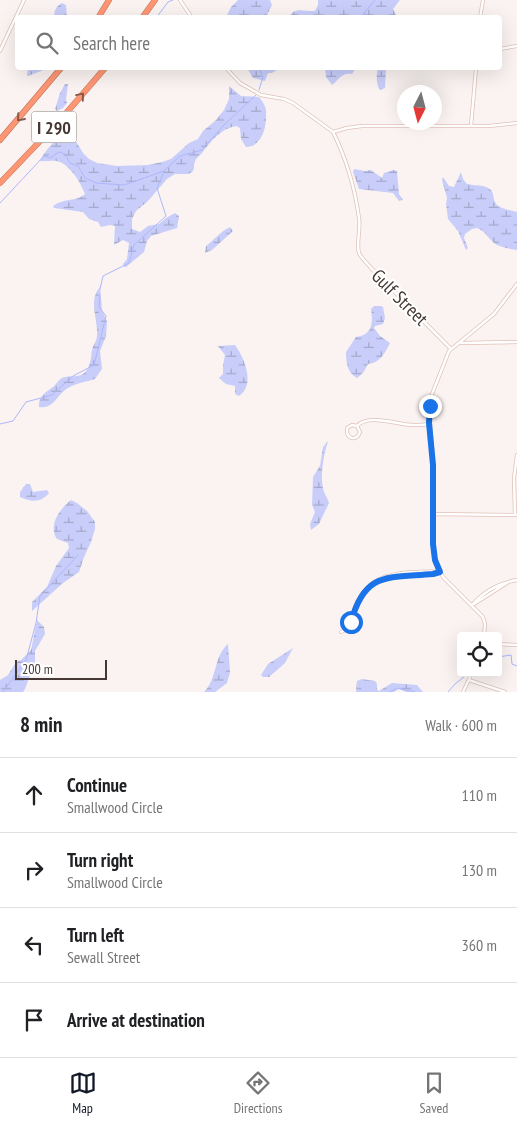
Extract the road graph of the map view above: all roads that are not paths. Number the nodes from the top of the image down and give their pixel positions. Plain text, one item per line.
1 (24, 0) edge
2 (110, 0) edge
3 (154, 0) edge
4 (180, 0) edge
5 (483, 0) edge
6 (17, 15) edge
7 (100, 15) edge
8 (144, 15) edge
9 (190, 15) edge
10 (480, 15) edge
11 (15, 19) edge
12 (517, 46) edge
13 (502, 49) edge
14 (0, 51) edge
15 (59, 70) edge
16 (103, 70) edge
17 (228, 70) edge
18 (476, 70) edge
19 (517, 122) edge
20 (471, 126) junction
21 (333, 132) junction
22 (0, 140) edge
23 (0, 183) edge
24 (517, 284) edge
25 (517, 342) edge
26 (460, 343) junction
27 (451, 349) junction
28 (429, 424) junction
29 (357, 426) junction
30 (517, 455) edge
31 (434, 514) junction
32 (516, 515) edge
33 (440, 572) junction
34 (517, 580) edge
35 (472, 605) junction
36 (341, 632) dead end
37 (484, 632) edge
38 (502, 644) edge
39 (517, 645) edge
40 (470, 677) edge
41 (469, 680) junction
42 (463, 692) edge
43 (505, 692) edge

1 - 6 street
2 - 7 highway
3 - 8 highway
4 - 9 street
5 - 10 street
11 - 14 street
12 - 13 street
15 -> 22 highway, I 290
23 -> 16 highway, I 290
17 - 21 street
18 - 20 street
19 - 20 street
20 - 21 street
21 - 27 street, Gulf Street
24 - 26 street
25 - 26 street
26 - 27 street
27 - 28 street
28 - 29 street
28 - 31 street
29 - 29 street
30 - 32 street
31 - 32 street
31 - 33 street
33 - 35 street
33 - 36 street
34 - 35 street
35 - 37 street
38 - 39 street
40 - 41 street
41 - 42 street
41 - 43 street

